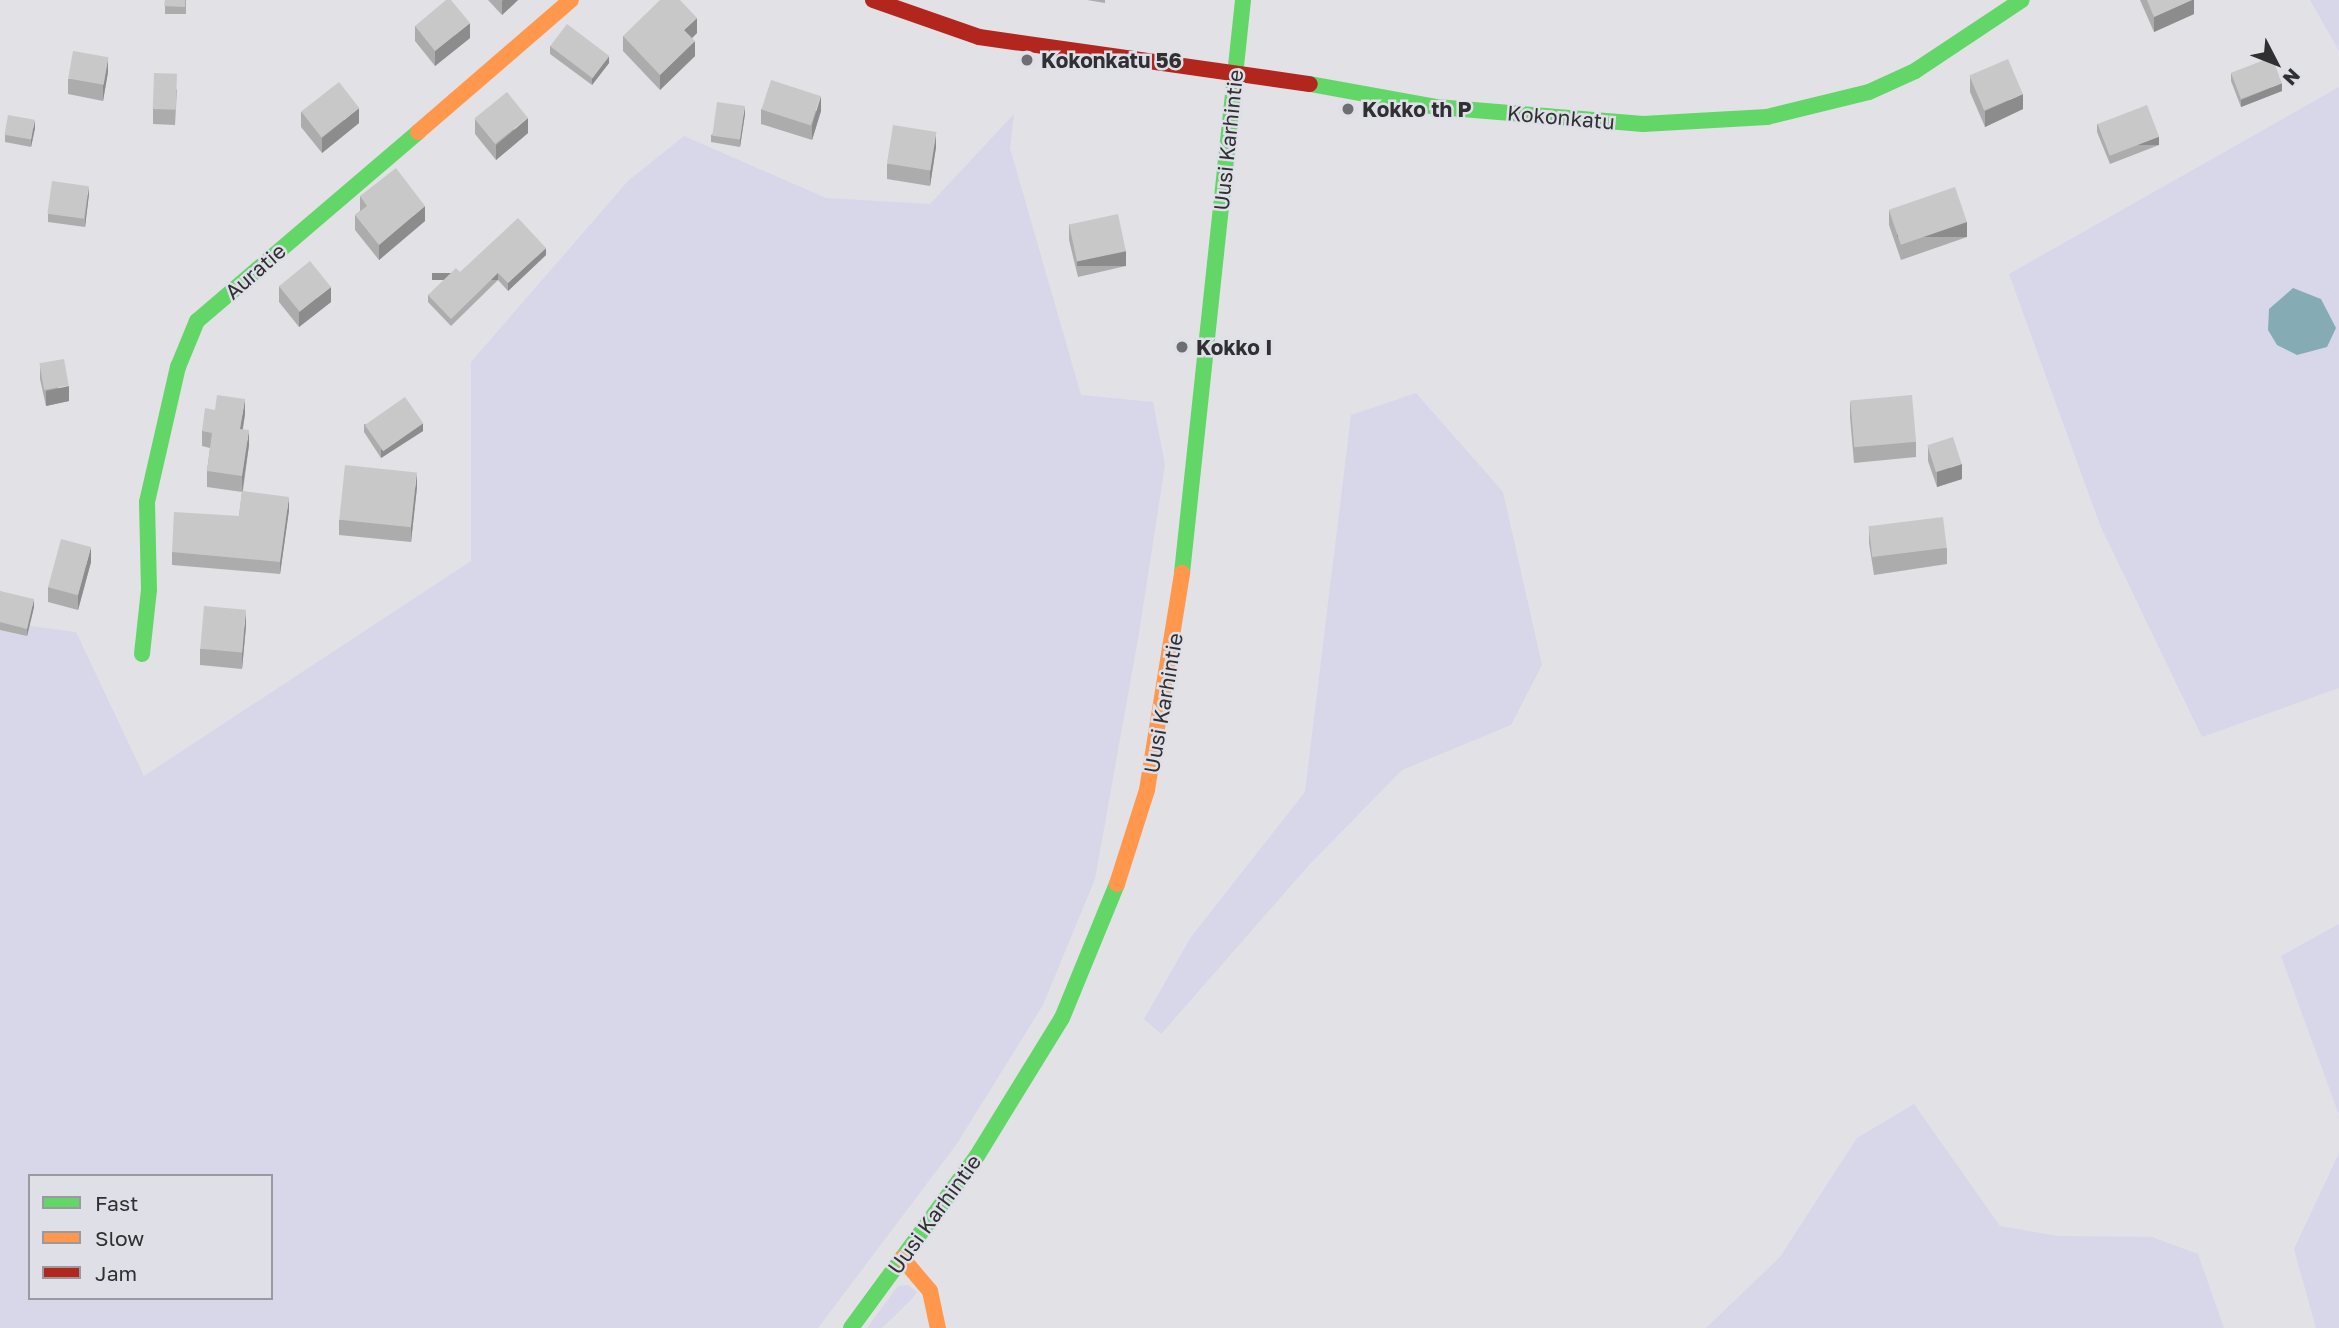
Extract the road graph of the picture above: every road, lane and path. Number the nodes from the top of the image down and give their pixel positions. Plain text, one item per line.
1 (571, 0) edge
2 (873, 0) edge
3 (1243, 0) edge
4 (2022, 0) edge
5 (1234, 76) junction
6 (142, 654) dead end
7 (902, 1258) junction
8 (851, 1328) edge
9 (938, 1328) edge

1 - 6 street, Auratie
2 - 5 street, Kokonkatu
3 - 5 street, Uusi Karhintie
4 - 5 street, Kokonkatu
5 - 7 street, Uusi Karhintie
7 - 8 street, Uusi Karhintie
7 - 9 street

